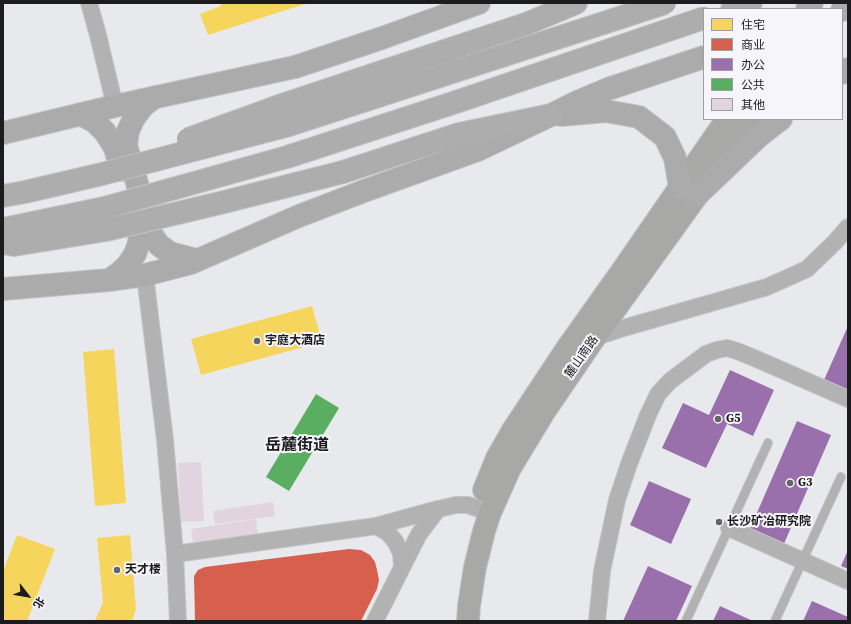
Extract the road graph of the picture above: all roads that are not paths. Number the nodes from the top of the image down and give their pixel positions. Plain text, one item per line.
1 (89, 3) edge
2 (479, 3) edge
3 (576, 3) edge
4 (664, 3) edge
5 (751, 3) edge
6 (735, 8) edge
7 (703, 18) edge
8 (703, 57) edge
9 (156, 96) junction
10 (115, 106) junction
11 (80, 114) junction
12 (551, 115) junction
13 (726, 120) edge
14 (751, 120) edge
15 (780, 120) edge
16 (3, 133) edge
17 (102, 174) junction
18 (688, 192) junction
19 (3, 196) edge
20 (848, 227) edge
21 (3, 229) edge
22 (3, 243) edge
23 (197, 260) junction
24 (145, 275) junction
25 (109, 280) junction
26 (3, 289) edge
27 (595, 337) junction
28 (568, 347) junction
29 (848, 399) edge
30 (768, 443) dead end
31 (840, 477) dead end
32 (438, 509) junction
33 (483, 511) junction
34 (376, 526) junction
35 (729, 528) junction
36 (175, 554) junction
37 (803, 561) junction
38 (402, 566) junction
39 (848, 580) edge
40 (178, 621) edge
41 (375, 621) edge
42 (454, 621) edge
43 (468, 621) edge
44 (597, 621) edge
45 (686, 621) edge
46 (776, 621) edge

1 - 10 street
2 - 9 main road
3 - 17 highway, bridge
4 - 17 highway, bridge
5 - 6 highway
7 - 21 highway, bridge
8 - 12 main road
9 - 10 main road
9 - 23 main road
10 - 11 main road
11 - 16 main road
11 - 25 main road
12 - 18 main road
12 - 22 highway, bridge
12 - 23 main road
13 - 18 main road, 麓山南路
14 - 18 main road, 麓山南路
15 - 18 main road
17 - 19 highway
18 - 27 main road, 麓山南路
18 - 28 main road, 麓山南路
20 - 27 street
23 - 24 main road
24 - 25 main road
24 - 36 street
25 - 26 main road
27 - 28 street
27 - 33 main road, 麓山南路
28 - 33 main road, 麓山南路
29 - 44 street
30 - 35 lane
31 - 37 lane
32 - 33 street
32 - 34 street
32 - 38 street
33 - 42 main road, 麓山南路
33 - 43 main road, 麓山南路
34 - 36 street
34 - 38 street
35 - 37 street
35 - 45 lane
36 - 40 street
37 - 39 street
37 - 46 lane
38 - 41 street

